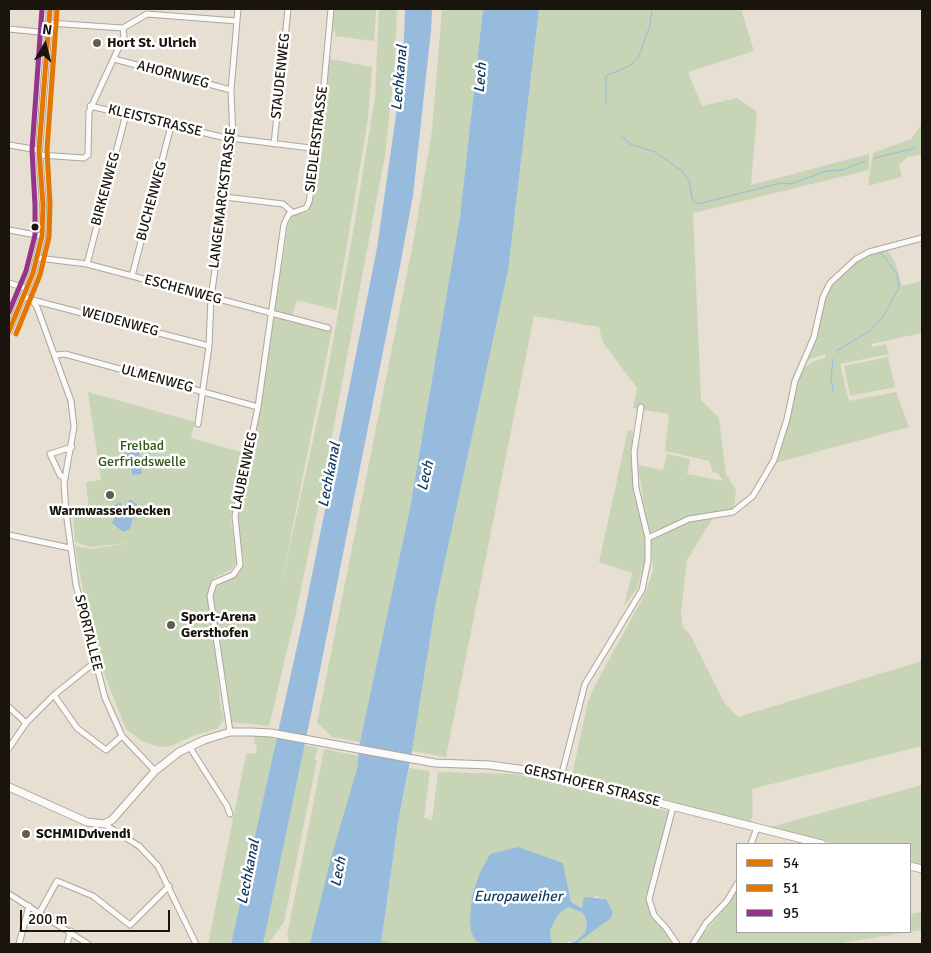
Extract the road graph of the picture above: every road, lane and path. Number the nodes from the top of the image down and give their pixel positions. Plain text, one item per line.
1 (50, 9) edge
2 (238, 9) edge
3 (288, 9) edge
4 (331, 9) edge
5 (237, 21) junction
6 (49, 23) junction
7 (123, 28) junction
8 (9, 29) edge
9 (48, 33) junction
10 (114, 59) junction
11 (231, 90) junction
12 (90, 106) junction
13 (126, 114) junction
14 (171, 126) junction
15 (233, 139) junction
16 (274, 144) junction
17 (9, 145) edge
18 (318, 149) junction
19 (39, 152) junction
20 (225, 197) junction
21 (292, 212) junction
22 (9, 230) edge
23 (42, 236) junction
24 (922, 238) edge
25 (38, 258) junction
26 (87, 264) junction
27 (132, 276) junction
28 (9, 283) edge
29 (26, 288) junction
30 (23, 296) junction
31 (211, 298) junction
32 (32, 300) junction
33 (272, 314) junction
34 (328, 328) dead end
35 (9, 331) edge
36 (209, 346) junction
37 (56, 354) junction
38 (203, 392) junction
39 (258, 407) junction
40 (641, 407) dead end
41 (198, 424) dead end
42 (72, 447) junction
43 (65, 479) junction
44 (9, 535) edge
45 (648, 538) junction
46 (70, 548) junction
47 (95, 662) junction
48 (54, 695) junction
49 (9, 707) edge
50 (26, 723) junction
51 (230, 732) junction
52 (122, 736) junction
53 (189, 746) junction
54 (9, 748) edge
55 (155, 771) junction
56 (561, 777) junction
57 (9, 788) edge
58 (674, 807) junction
59 (230, 814) dead end
60 (104, 824) junction
61 (756, 828) junction
62 (751, 843) edge
63 (818, 843) edge
64 (169, 886) junction
65 (736, 886) edge
66 (9, 894) edge
67 (29, 906) junction
68 (40, 912) junction
69 (71, 931) junction
70 (19, 944) edge
71 (67, 944) edge
72 (88, 944) edge
73 (196, 944) edge
74 (677, 944) edge
75 (693, 944) edge

1 - 6 street
2 - 5 street, LANGEMARCKSTRASSE
3 - 16 street, STAUDENWEG
4 - 18 street, SIEDLERSTRASSE
5 - 7 street
5 - 11 street, LANGEMARCKSTRASSE
6 - 7 street
6 - 9 street
7 - 10 street
8 - 9 street
9 - 19 street
10 - 11 street, AHORNWEG
10 - 12 street
11 - 15 street, LANGEMARCKSTRASSE
12 - 13 street, KLEISTSTRASSE
12 - 19 street, KLEISTSTRASSE
13 - 14 street, KLEISTSTRASSE
13 - 26 street, BIRKENWEG
14 - 15 street, KLEISTSTRASSE
14 - 27 street, BUCHENWEG
15 - 16 street, KLEISTSTRASSE
15 - 20 street, LANGEMARCKSTRASSE
16 - 18 street, KLEISTSTRASSE
17 - 19 street
18 - 21 street, SIEDLERSTRASSE
19 - 23 street
20 - 21 street
20 - 31 street, LANGEMARCKSTRASSE
21 - 33 street, SIEDLERSTRASSE
22 - 23 street
23 - 25 street
24 - 45 street
25 - 26 street, ESCHENWEG
25 - 29 street
26 - 27 street, ESCHENWEG
27 - 31 street, ESCHENWEG
28 - 29 street
29 - 30 street
30 - 32 street
30 - 35 street
31 - 33 street, ESCHENWEG
31 - 36 street, LANGEMARCKSTRASSE
32 - 36 street, WEIDENWEG
32 - 37 street, SPORTALLEE
33 - 34 street, ESCHENWEG
33 - 39 street, LAUBENWEG
36 - 38 street, LANGEMARCKSTRASSE
37 - 38 street, ULMENWEG
37 - 42 street, SPORTALLEE
38 - 39 street, ULMENWEG
38 - 41 street, LANGEMARCKSTRASSE
39 - 51 street, LAUBENWEG
40 - 45 street
42 - 43 street, SPORTALLEE
42 - 43 street, SPORTALLEE
43 - 46 street, SPORTALLEE
44 - 46 street
45 - 56 street
46 - 47 street, SPORTALLEE
47 - 48 street
47 - 52 street, SPORTALLEE
48 - 50 street
48 - 52 street
49 - 50 street
50 - 54 street
51 - 53 main road
51 - 56 main road, GERSTHOFER STRASSE
52 - 55 street, SPORTALLEE
53 - 55 main road
53 - 59 street
55 - 60 main road
56 - 58 main road, GERSTHOFER STRASSE
57 - 60 main road
58 - 61 main road, GERSTHOFER STRASSE
58 - 74 street
60 - 64 street
61 - 62 street
61 - 63 main road, GERSTHOFER STRASSE
64 - 68 street
64 - 73 street
65 - 75 street
66 - 67 street
67 - 68 street
67 - 70 street
68 - 69 street
69 - 71 street
69 - 72 street

